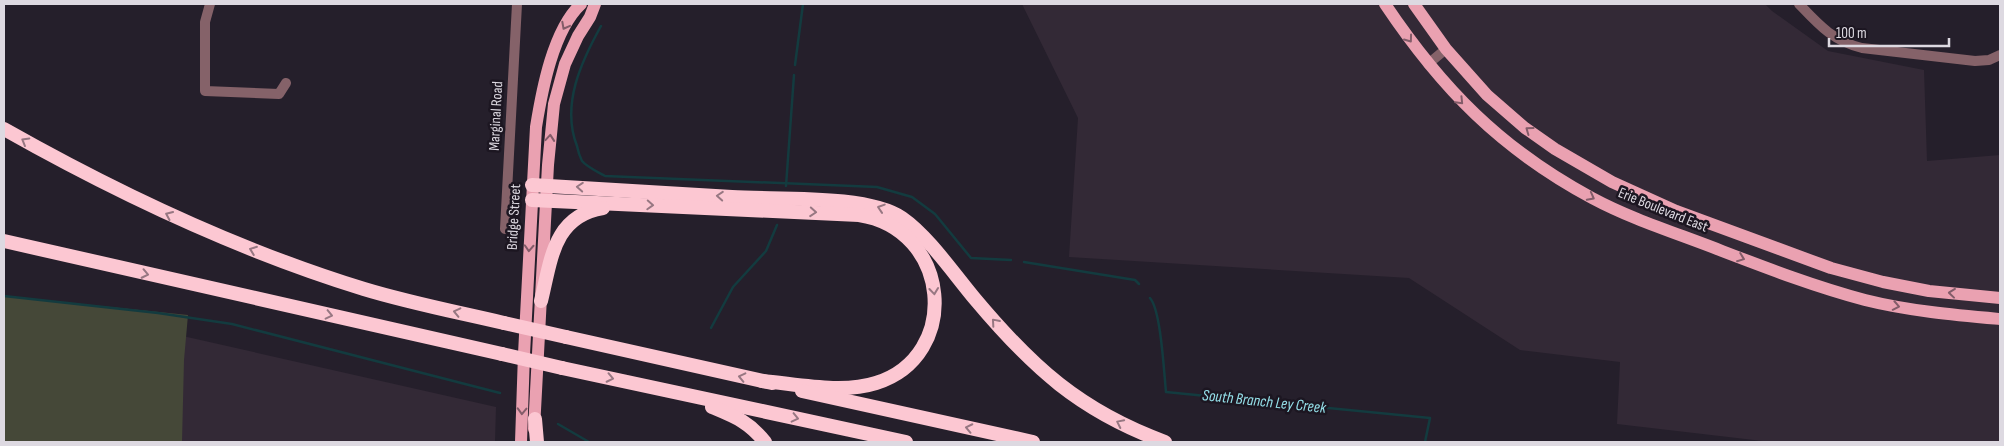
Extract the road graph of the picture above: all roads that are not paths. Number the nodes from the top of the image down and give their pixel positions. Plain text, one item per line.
1 (210, 4) edge
2 (517, 4) edge
3 (581, 4) edge
4 (595, 4) edge
5 (1384, 4) edge
6 (1414, 4) edge
7 (1799, 4) edge
8 (1446, 49) junction
9 (2000, 54) edge
10 (1428, 64) junction
11 (286, 83) dead end
12 (4, 129) edge
13 (532, 185) junction
14 (547, 193) junction
15 (532, 200) junction
16 (627, 204) junction
17 (505, 229) dead end
18 (4, 241) edge
19 (4, 248) edge
20 (97, 264) junction
21 (2000, 298) edge
22 (542, 302) junction
23 (2000, 319) edge
24 (762, 381) junction
25 (679, 394) junction
26 (535, 419) joint
27 (521, 442) edge
28 (536, 442) edge
29 (765, 442) edge
30 (906, 442) edge
31 (1033, 442) edge
32 (1165, 442) edge

1 - 11 street
2 - 17 street, Marginal Road
3 -> 13 main road, Bridge Street
14 -> 4 main road
5 -> 10 main road, Erie Boulevard East
6 - 8 main road, Erie Boulevard East
7 - 9 street
8 - 10 street
21 -> 8 main road, Erie Boulevard East
10 -> 23 main road, Erie Boulevard East
24 -> 12 highway, bridge
13 - 14 highway
13 - 15 main road, Bridge Street
14 - 15 highway
14 - 16 highway
14 - 22 main road
32 -> 14 highway
15 -> 27 main road, Bridge Street
16 - 22 highway
16 -> 24 highway
18 - 20 highway
19 - 20 highway
20 -> 25 highway, bridge
22 - 26 main road
31 -> 24 highway
25 - 29 highway
25 -> 30 highway
26 - 28 highway

